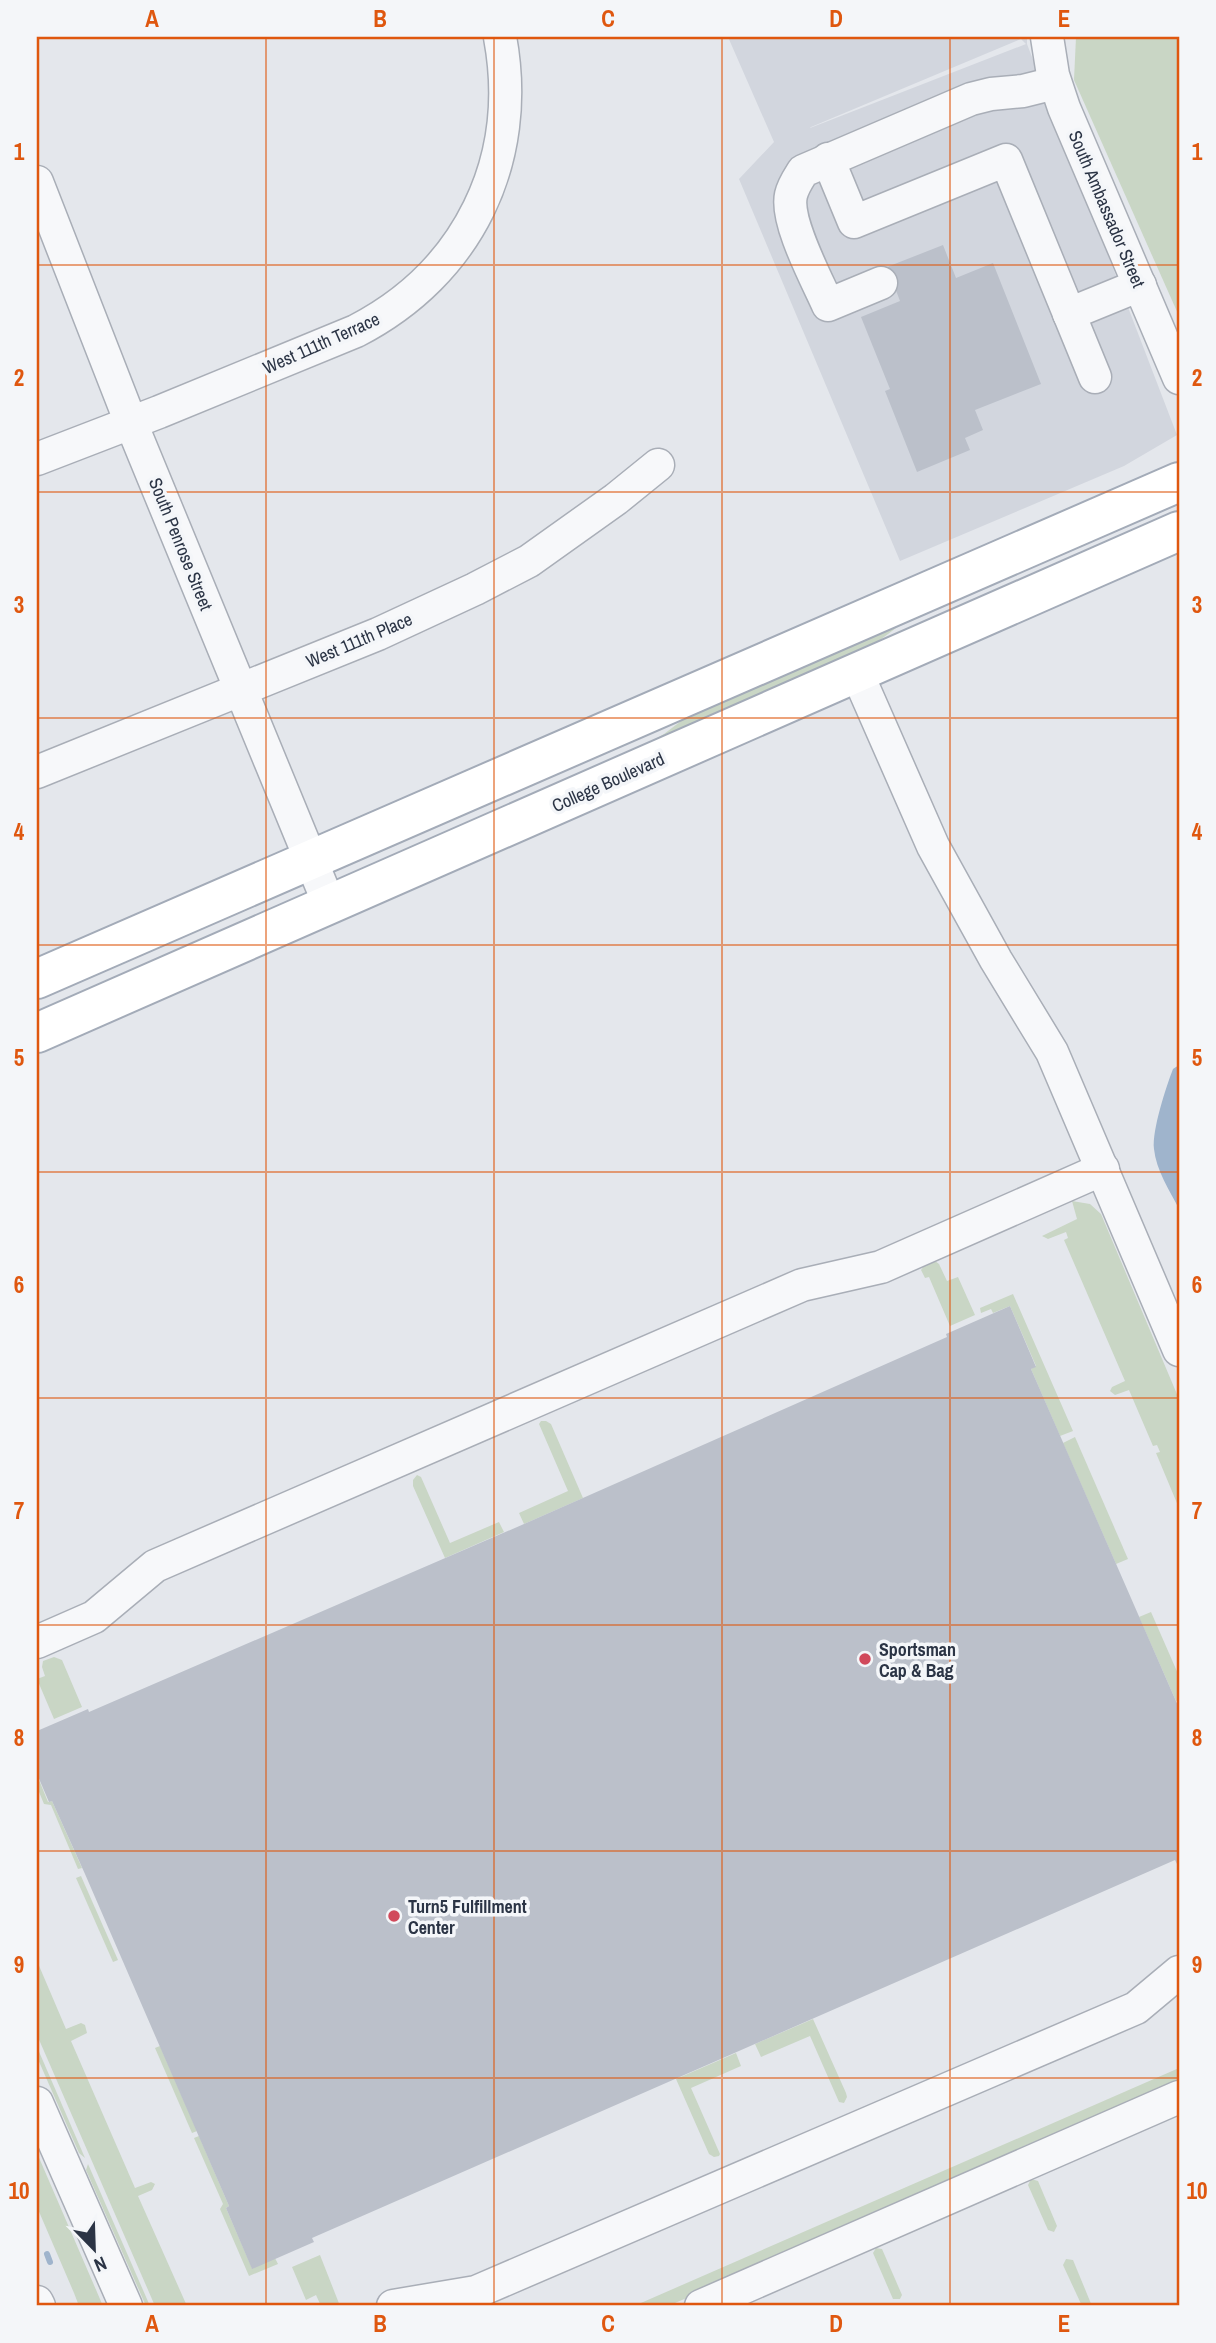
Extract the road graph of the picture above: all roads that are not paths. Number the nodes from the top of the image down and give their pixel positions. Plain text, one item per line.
1 (500, 37) edge
2 (1047, 37) edge
3 (1055, 83) junction
4 (828, 159) junction
5 (37, 182) edge
6 (881, 283) dead end
7 (1140, 285) junction
8 (1069, 314) junction
9 (1095, 377) dead end
10 (1179, 378) edge
11 (131, 423) junction
12 (37, 459) edge
13 (658, 465) dead end
14 (1179, 482) edge
15 (1179, 531) edge
16 (856, 673) junction
17 (240, 688) junction
18 (37, 772) edge
19 (310, 859) junction
20 (329, 904) junction
21 (37, 979) edge
22 (37, 1033) edge
23 (1103, 1169) junction
24 (1179, 1350) edge
25 (37, 1642) edge
26 (1179, 1972) edge
27 (1179, 2098) edge
28 (37, 2103) edge
29 (126, 2306) edge
30 (393, 2306) edge
31 (701, 2306) edge

1 - 11 street, West 111th Terrace
2 - 3 street, South Ambassador Street
3 - 4 street
3 - 7 street, South Ambassador Street
4 - 6 street
4 - 8 street
5 - 11 street, South Penrose Street
7 - 8 street
7 - 10 street, South Ambassador Street
8 - 9 street
11 - 12 street, West 111th Terrace
11 - 17 street, South Penrose Street
13 - 17 street, West 111th Place
14 - 19 main road
15 - 16 main road, College Boulevard
16 - 20 main road, College Boulevard
16 - 23 street
17 - 18 street, West 111th Place
17 - 19 street, South Penrose Street
19 - 20 street, South Penrose Street
19 - 21 main road
20 - 22 main road, College Boulevard
23 - 24 street
23 - 25 street
26 - 30 street
27 - 31 street
28 - 29 street

